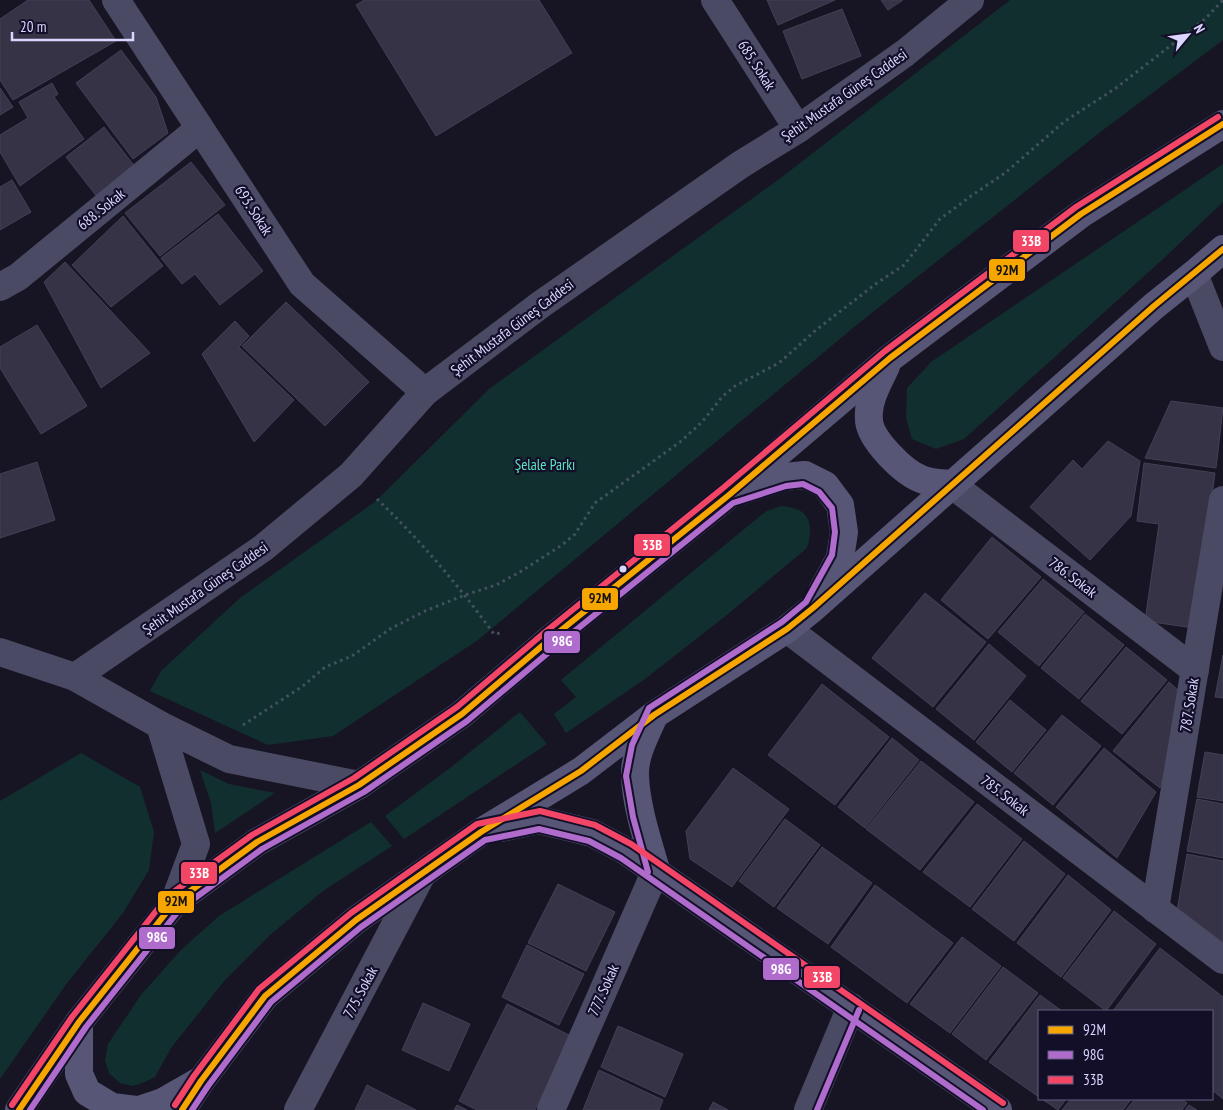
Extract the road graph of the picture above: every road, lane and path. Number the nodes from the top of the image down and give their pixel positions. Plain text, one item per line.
1 (116, 0) edge
2 (715, 0) edge
3 (970, 0) edge
4 (1223, 0) edge
5 (1223, 124) edge
6 (200, 128) junction
7 (798, 129) junction
8 (1223, 249) edge
9 (1194, 274) junction
10 (0, 287) edge
11 (1223, 347) edge
12 (890, 358) junction
13 (424, 392) junction
14 (352, 475) junction
15 (951, 484) junction
16 (730, 494) junction
17 (1223, 500) edge
18 (465, 595) junction
19 (813, 608) junction
20 (787, 628) junction
21 (510, 632) dead end
22 (0, 652) edge
23 (1195, 670) junction
24 (75, 677) junction
25 (654, 715) junction
26 (160, 725) junction
27 (206, 748) junction
28 (359, 785) junction
29 (481, 832) junction
30 (656, 870) junction
31 (422, 874) junction
32 (174, 903) junction
33 (1155, 909) junction
34 (1223, 960) edge
35 (851, 1007) junction
36 (79, 1022) junction
37 (201, 1081) junction
38 (19, 1110) edge
39 (137, 1110) edge
40 (182, 1110) edge
41 (298, 1110) edge
42 (551, 1110) edge
43 (808, 1110) edge
44 (998, 1110) edge

1 - 6 street, 693. Sokak
2 - 7 street, 685. Sokak
3 - 7 street, Şehit Mustafa Güneş Caddesi
4 - 18 path
5 - 12 main road
6 - 10 street, 688. Sokak
6 - 13 street, 693. Sokak
7 - 13 street, Şehit Mustafa Güneş Caddesi
8 - 9 main road
9 - 11 street
9 - 15 main road
12 - 15 main road
12 - 16 main road
13 - 14 street, Şehit Mustafa Güneş Caddesi
14 - 18 path
14 - 24 street, Şehit Mustafa Güneş Caddesi
15 - 19 main road
15 - 23 street, 786. Sokak
16 - 19 main road
16 - 28 main road
17 - 23 street, 787. Sokak
18 - 21 path
18 - 27 path
19 - 20 main road
20 - 25 main road
20 - 33 street, 785. Sokak
22 - 24 street
23 - 33 street, 787. Sokak
24 - 26 street
25 - 29 main road
25 - 30 main road
26 - 27 street
26 - 32 street
27 - 28 street
28 - 32 main road
29 - 30 main road
29 - 31 main road
30 - 35 main road
30 - 42 street, 777. Sokak
31 - 37 main road
31 - 41 street, 775. Sokak
32 - 36 main road
33 - 34 street, 785. Sokak
35 - 43 street
35 - 44 main road
36 - 38 main road
36 - 39 main road
37 - 39 main road
37 - 40 main road

